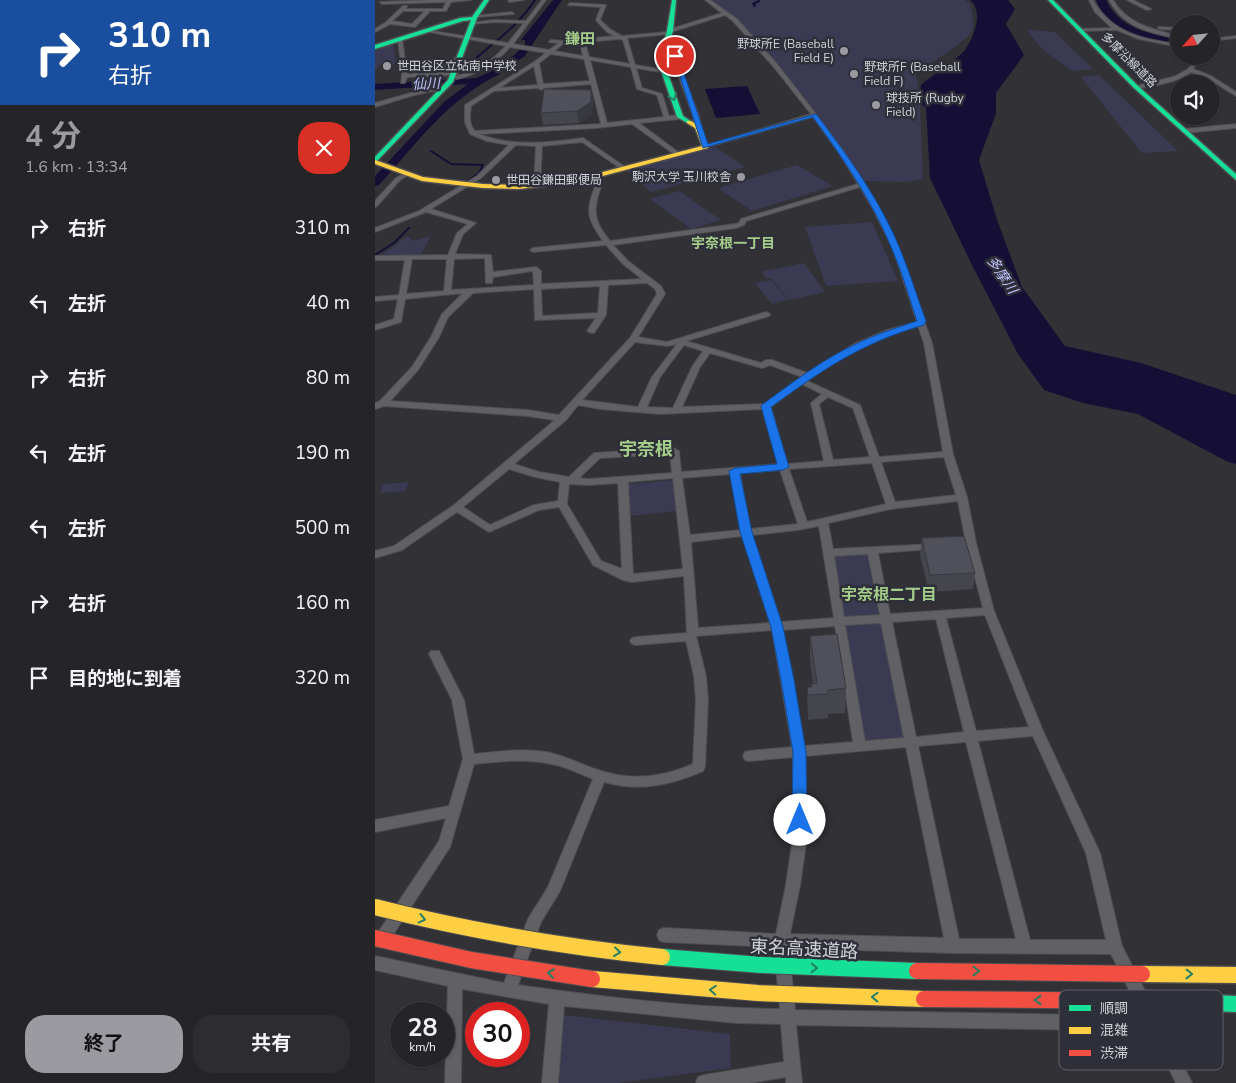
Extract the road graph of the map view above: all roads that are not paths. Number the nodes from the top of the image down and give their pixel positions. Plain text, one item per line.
1 (469, 0) edge
2 (522, 0) edge
3 (544, 0) edge
4 (674, 0) edge
5 (707, 0) edge
6 (1050, 0) edge
7 (1091, 0) edge
8 (1111, 0) edge
9 (1129, 0) edge
10 (383, 1) edge
11 (433, 1) edge
12 (510, 1) edge
13 (410, 2) junction
14 (483, 2) edge
15 (448, 3) edge
16 (570, 4) dead end
17 (375, 8) edge
18 (1149, 9) dead end
19 (401, 10) junction
20 (429, 10) junction
21 (512, 13) dead end
22 (725, 13) junction
23 (474, 19) junction
24 (527, 22) junction
25 (386, 24) junction
26 (1143, 27) junction
27 (1170, 28) edge
28 (1079, 30) junction
29 (1119, 30) junction
30 (375, 31) edge
31 (424, 31) junction
32 (669, 34) junction
33 (1170, 35) edge
34 (619, 37) junction
35 (468, 38) junction
36 (1236, 38) edge
37 (400, 39) junction
38 (1220, 39) edge
39 (551, 41) dead end
40 (581, 41) junction
41 (563, 42) junction
42 (1170, 44) edge
43 (508, 45) junction
44 (375, 47) edge
45 (552, 52) junction
46 (460, 58) junction
47 (585, 58) junction
48 (536, 64) junction
49 (1193, 65) edge
50 (632, 66) junction
51 (1191, 70) junction
52 (663, 71) junction
53 (423, 74) junction
54 (681, 74) junction
55 (405, 76) junction
56 (453, 81) junction
57 (592, 82) junction
58 (403, 83) dead end
59 (1136, 87) junction
60 (541, 88) junction
61 (493, 90) junction
62 (1236, 94) edge
63 (375, 105) edge
64 (814, 115) junction
65 (680, 117) junction
66 (667, 118) junction
67 (633, 121) junction
68 (604, 124) junction
69 (1236, 126) edge
70 (698, 127) junction
71 (502, 131) junction
72 (1184, 131) junction
73 (473, 132) junction
74 (510, 143) junction
75 (539, 144) junction
76 (706, 147) junction
77 (676, 154) junction
78 (377, 159) edge
79 (622, 167) junction
80 (405, 173) junction
81 (584, 178) junction
82 (1236, 178) edge
83 (467, 184) junction
84 (861, 185) junction
85 (537, 186) junction
86 (375, 204) edge
87 (425, 209) junction
88 (375, 230) edge
89 (607, 243) junction
90 (533, 250) dead end
91 (451, 256) junction
92 (409, 257) junction
93 (375, 258) edge
94 (489, 275) junction
95 (649, 282) junction
96 (604, 283) junction
97 (538, 287) junction
98 (489, 289) junction
99 (470, 291) junction
100 (447, 293) junction
101 (402, 297) junction
102 (375, 299) edge
103 (766, 314) dead end
104 (602, 315) junction
105 (921, 323) junction
106 (375, 328) edge
107 (591, 331) dead end
108 (633, 339) junction
109 (680, 342) junction
110 (707, 350) junction
111 (804, 379) junction
112 (828, 393) junction
113 (577, 402) junction
114 (379, 404) edge
115 (766, 406) junction
116 (641, 410) junction
117 (677, 410) junction
118 (563, 418) junction
119 (948, 454) junction
120 (875, 460) junction
121 (829, 463) junction
122 (508, 465) junction
123 (783, 467) junction
124 (735, 471) junction
125 (678, 475) junction
126 (623, 480) junction
127 (568, 481) junction
128 (962, 497) junction
129 (562, 504) junction
130 (891, 506) junction
131 (457, 507) junction
132 (823, 522) junction
133 (804, 526) junction
134 (746, 532) junction
135 (686, 539) junction
136 (941, 546) edge
137 (872, 550) junction
138 (829, 553) junction
139 (375, 555) edge
140 (688, 572) junction
141 (627, 577) junction
142 (989, 611) junction
143 (940, 615) junction
144 (886, 618) junction
145 (839, 622) junction
146 (777, 627) junction
147 (691, 635) junction
148 (636, 641) dead end
149 (435, 654) dead end
150 (1037, 732) junction
151 (972, 737) junction
152 (912, 743) junction
153 (860, 747) junction
154 (799, 752) junction
155 (749, 756) dead end
156 (469, 759) junction
157 (601, 776) junction
158 (455, 811) junction
159 (375, 826) edge
160 (375, 907) edge
161 (664, 935) dead end
162 (375, 938) edge
163 (781, 942) junction
164 (953, 946) junction
165 (1025, 947) junction
166 (1115, 947) junction
167 (375, 949) edge
168 (375, 963) edge
169 (1236, 975) edge
170 (455, 982) junction
171 (1136, 990) edge
172 (508, 991) junction
173 (557, 997) junction
174 (1059, 1000) edge
175 (1223, 1004) edge
176 (1236, 1004) edge
177 (787, 1017) junction
178 (1059, 1022) edge
179 (1177, 1070) edge
180 (793, 1076) edge
181 (453, 1083) edge
182 (550, 1083) edge
183 (704, 1083) edge
184 (1184, 1083) edge

1 - 15 street
2 - 12 street
3 - 24 street
4 - 32 main road
5 - 22 street
6 - 28 main road, 多摩沿線道路
7 - 29 street
8 - 26 street
9 - 18 street
10 - 13 street
10 - 17 street
11 - 13 street
11 - 15 street
13 - 19 street
14 - 23 main road
15 - 20 street
16 - 34 street
19 - 20 street
19 - 25 street
20 - 25 street
21 - 23 street
22 - 32 street
22 - 64 street
23 - 24 street
23 - 31 main road
23 - 35 main road
24 - 43 street
25 - 30 street
25 - 31 street
26 - 27 street
26 - 33 street
28 - 29 street
28 - 59 main road, 多摩沿線道路
29 - 42 street
31 - 35 street
31 - 37 main road
32 - 34 street
32 - 52 main road
32 - 54 street
34 - 40 street
34 - 50 street
35 - 43 street
35 - 46 main road
36 - 38 street
37 - 44 main road
37 - 55 street
39 - 41 street
40 - 41 street
40 - 47 street
41 - 45 street
43 - 45 street
43 - 56 street
45 - 47 street
45 - 48 street
46 - 53 street
46 - 56 main road
47 - 50 street
47 - 57 street
48 - 60 street
48 - 61 street
49 - 51 street
50 - 52 street
50 - 66 street
51 - 59 street
51 - 62 street
52 - 54 street
52 -> 65 main road
53 - 55 street
53 - 56 street
54 - 70 street
55 - 58 street
56 - 63 street
56 - 78 main road
57 - 60 street
57 - 68 street
59 - 72 main road, 多摩沿線道路
60 - 61 street
61 - 73 street
64 - 76 street
64 - 84 street
65 - 66 street
65 - 70 main road
66 - 67 street
67 - 68 street
67 - 77 street
68 - 71 street
69 - 72 street
70 - 76 main road
71 - 73 street
71 - 74 street
72 - 82 main road, 多摩沿線道路
73 - 74 street
74 - 75 street
74 - 83 street
75 - 79 street
75 - 85 street
76 - 77 main road
77 - 79 main road
78 - 80 main road
79 - 81 main road
80 - 83 main road
80 - 86 street
81 - 85 main road
81 - 89 street
83 - 85 main road
83 - 87 street
84 - 89 street
84 - 105 street
87 - 88 street
87 - 91 street
89 - 90 street
89 - 95 street
91 - 92 street
91 - 94 street
91 - 100 street
92 - 93 street
92 - 101 street
94 - 97 street
94 - 98 street
95 - 96 street
95 - 108 street
96 - 97 street
96 - 104 street
97 - 98 street
97 - 104 street
98 - 99 street
99 - 100 street
99 - 114 street
100 - 101 street
101 - 102 street
101 - 106 street
103 - 109 street
104 - 107 street
105 - 111 street
105 - 119 street
108 - 109 street
108 - 113 street
109 - 110 street
109 - 116 street
110 - 111 street
110 - 117 street
111 - 112 street
111 - 115 street
112 - 120 street
112 - 121 street
113 - 116 street
113 - 118 street
114 - 118 street
115 - 117 street
115 - 123 street
116 - 117 street
118 - 122 street
119 - 120 street
119 - 128 street
120 - 121 street
120 - 130 street
121 - 123 street
122 - 127 street
122 - 131 street
123 - 124 street
123 - 133 street
124 - 125 street
124 - 134 street
125 - 126 street
125 - 127 street
125 - 135 street
126 - 127 street
126 - 141 street
127 - 129 street
128 - 130 street
128 - 142 street
129 - 131 street
129 - 141 street
130 - 132 street
131 - 139 street
132 - 133 street
132 - 138 street
133 - 134 street
134 - 135 street
134 - 146 street
135 - 140 street
136 - 137 street
137 - 138 street
137 - 144 street
138 - 145 street
140 - 141 street
140 - 147 street
142 - 143 street
142 - 150 street
143 - 144 street
143 - 151 street
144 - 145 street
144 - 152 street
145 - 146 street
145 - 153 street
146 - 147 street
146 - 154 street
147 - 148 street
147 - 157 street
149 - 156 street
150 - 151 street
150 - 166 street
151 - 152 street
151 - 165 street
152 - 153 street
152 - 164 street
153 - 154 street
154 - 155 street
154 - 163 street
156 - 157 street
156 - 158 street
157 - 172 street
158 - 159 street
158 - 167 street
160 -> 169 main road, 東名高速道路, bridge
161 - 163 street
174 -> 162 main road, bridge
163 - 164 street
163 - 177 street
164 - 165 street
165 - 166 street
166 - 171 street
168 - 170 street
170 - 172 street
170 - 181 street
172 - 173 street
173 - 177 street
173 - 182 street
176 -> 175 main road, bridge
177 - 178 street
177 - 180 street
179 - 184 street
180 - 183 street

